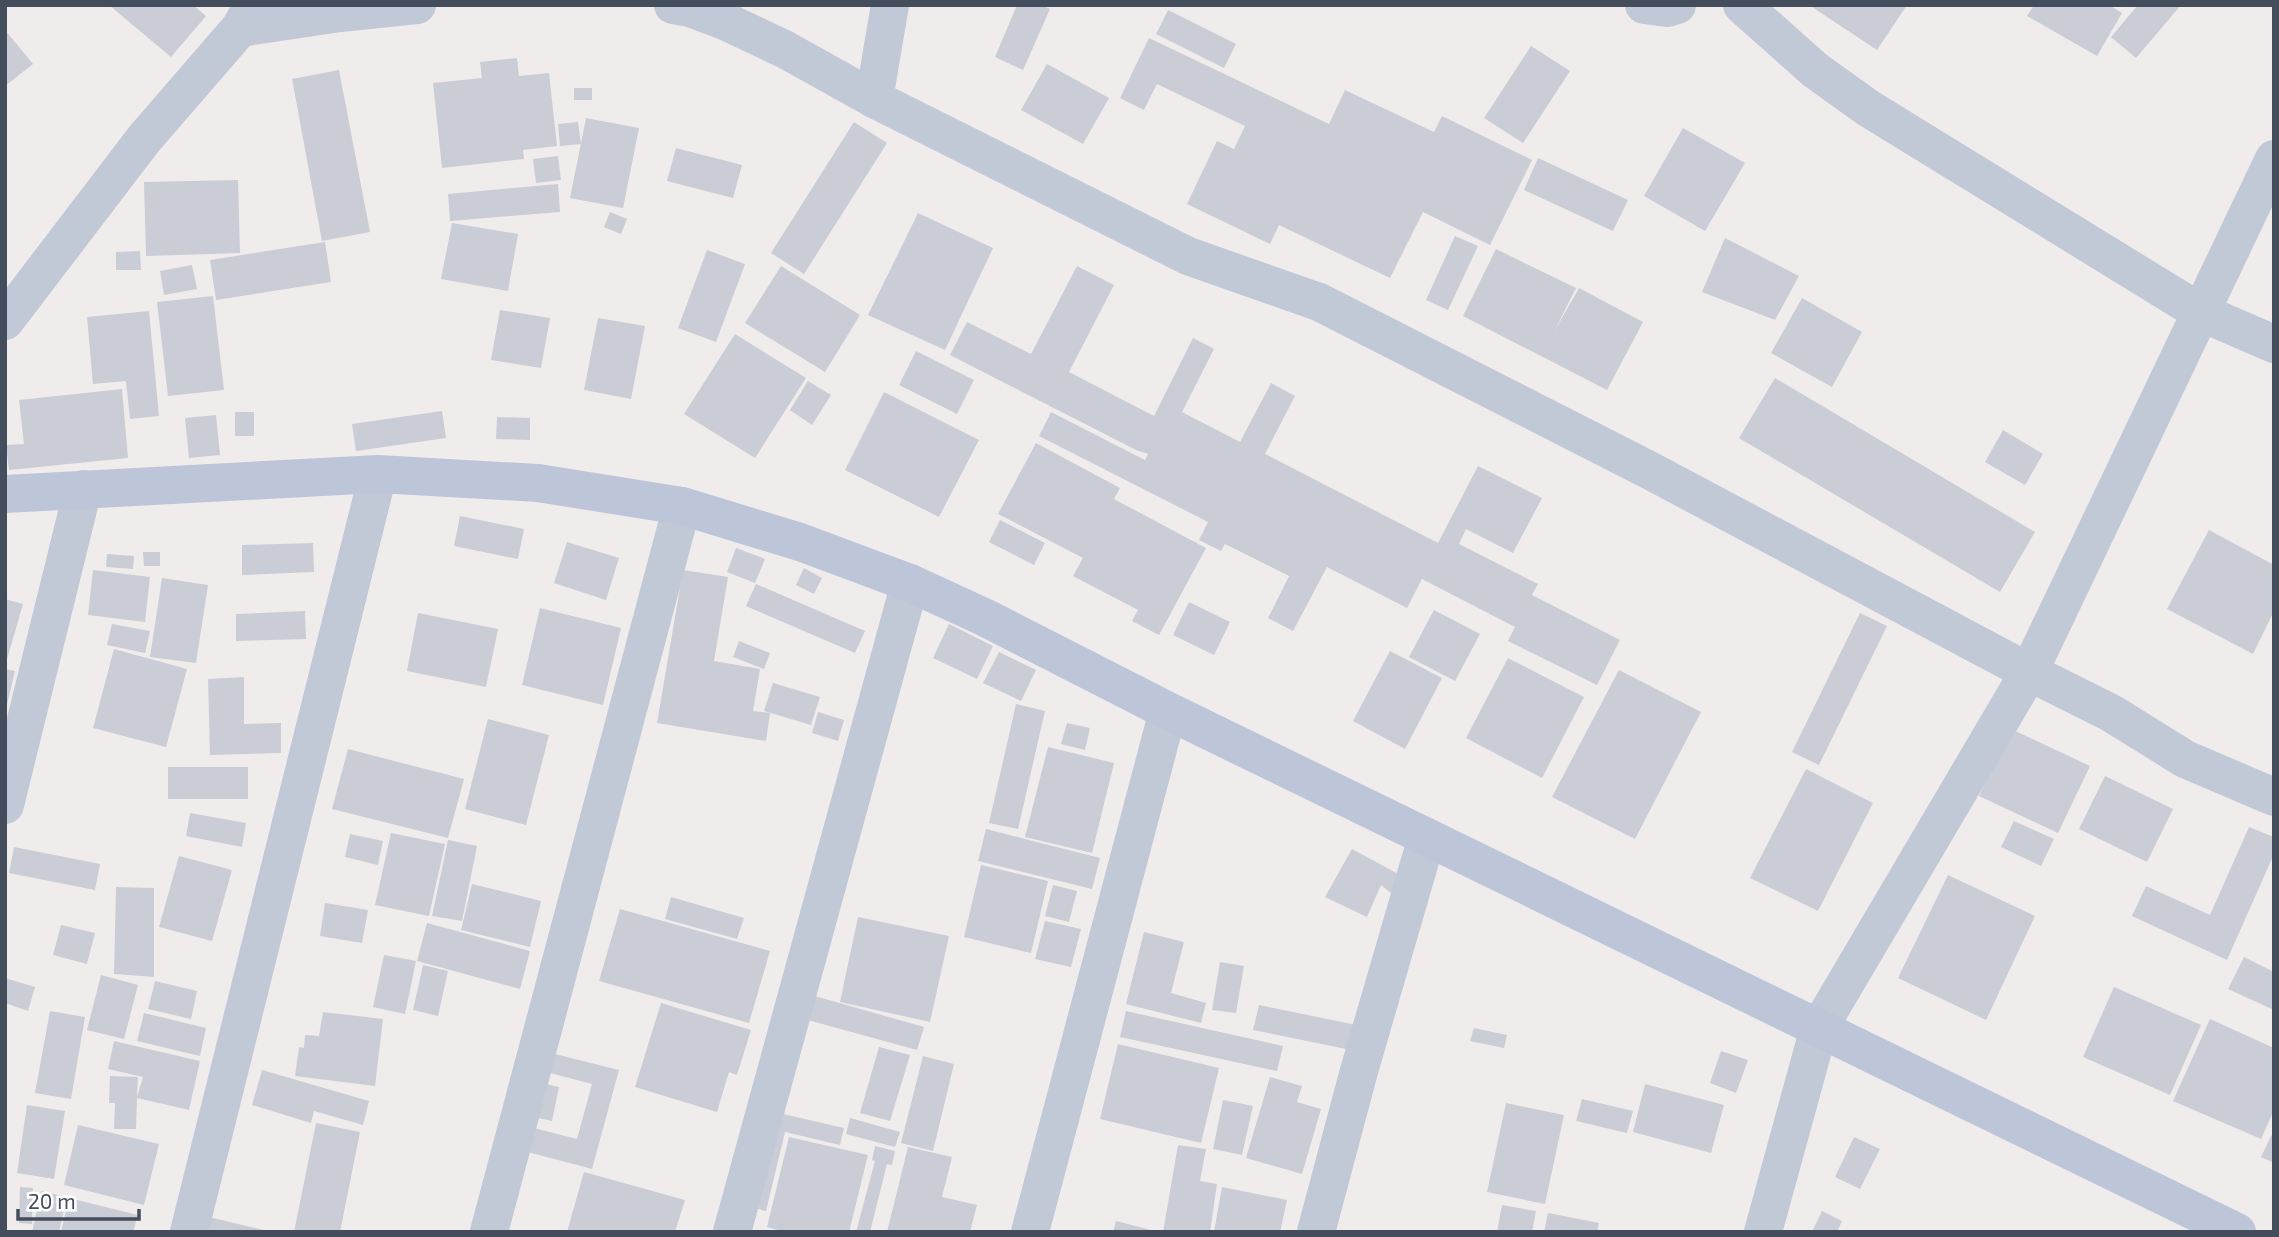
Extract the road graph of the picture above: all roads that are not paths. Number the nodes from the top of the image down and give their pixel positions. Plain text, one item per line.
1 (417, 5) edge
2 (673, 5) edge
3 (890, 5) edge
4 (1644, 5) edge
5 (1677, 5) edge
6 (1742, 5) edge
7 (247, 16) edge
8 (874, 99) junction
9 (2274, 159) edge
10 (2200, 312) junction
11 (5, 321) edge
12 (2274, 344) edge
13 (378, 474) junction
14 (83, 489) junction
15 (5, 494) edge
16 (682, 506) junction
17 (910, 583) junction
18 (2029, 672) junction
19 (1168, 711) junction
20 (2274, 797) edge
21 (5, 805) edge
22 (1427, 836) junction
23 (1819, 1028) junction
24 (189, 1232) edge
25 (489, 1232) edge
26 (732, 1232) edge
27 (1030, 1232) edge
28 (1317, 1232) edge
29 (1763, 1232) edge
30 (2238, 1232) edge

1 - 7 street
2 - 8 street
3 - 8 street
4 - 5 street
6 - 10 street
7 - 11 street
8 - 18 street
9 - 10 street
10 - 12 street
10 - 18 street
13 - 14 street
13 - 16 street
13 - 24 street
14 - 15 street
14 - 21 street
16 - 17 street
16 - 25 street
17 - 19 street
17 - 26 street
18 - 20 street
18 - 23 street
19 - 22 street
19 - 27 street
22 - 23 street
22 - 28 street
23 - 29 street
23 - 30 street

